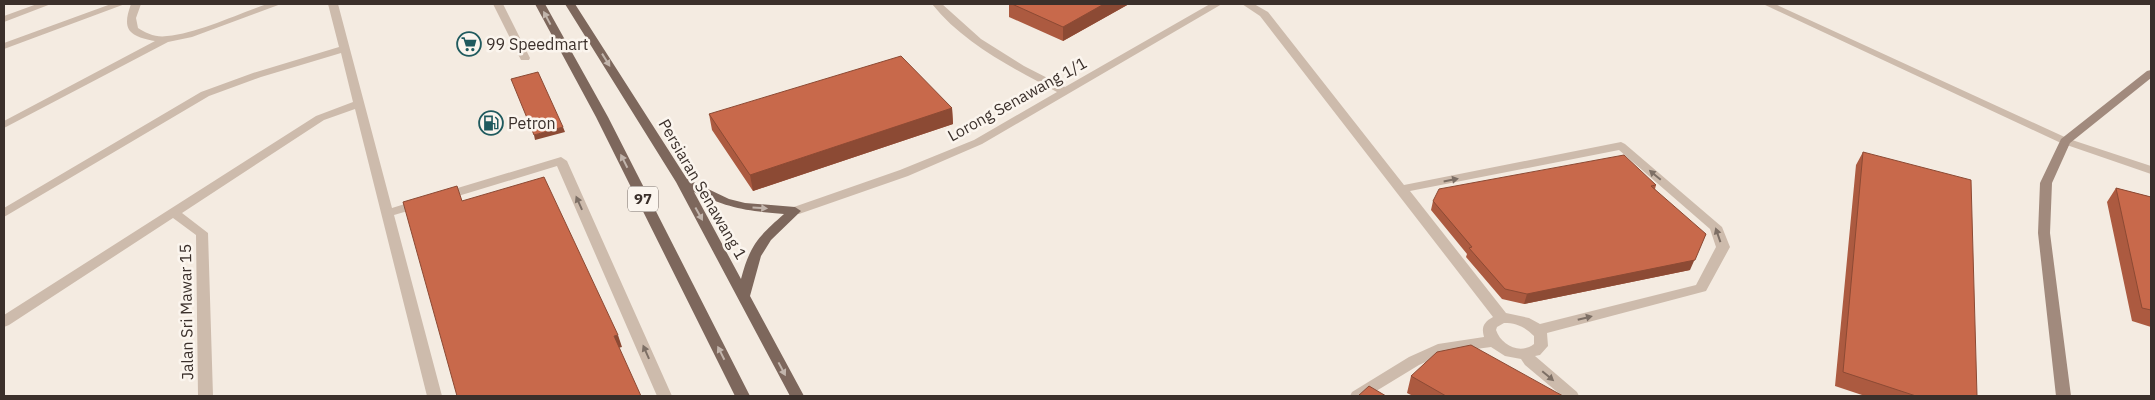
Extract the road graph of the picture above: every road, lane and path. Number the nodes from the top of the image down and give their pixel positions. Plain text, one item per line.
1 (46, 4) edge
2 (120, 4) edge
3 (136, 4) edge
4 (276, 4) edge
5 (333, 4) edge
6 (498, 4) edge
7 (540, 4) edge
8 (570, 4) edge
9 (937, 4) edge
10 (1217, 4) edge
11 (1247, 4) edge
12 (1768, 4) edge
13 (4, 19) edge
14 (165, 40) junction
15 (4, 46) edge
16 (345, 49) junction
17 (525, 58) dead end
18 (2151, 73) edge
19 (1066, 92) junction
20 (359, 104) junction
21 (4, 124) edge
22 (2065, 141) junction
23 (2151, 170) edge
24 (682, 182) junction
25 (1403, 190) junction
26 (795, 211) junction
27 (174, 212) junction
28 (4, 213) edge
29 (388, 213) junction
30 (744, 295) junction
31 (1502, 318) junction
32 (4, 322) edge
33 (1537, 330) junction
34 (1494, 341) junction
35 (1525, 354) junction
36 (206, 396) edge
37 (435, 396) edge
38 (665, 396) edge
39 (743, 396) edge
40 (797, 396) edge
41 (1357, 396) edge
42 (1572, 396) edge
43 (2063, 396) edge

1 - 13 street
2 - 15 street
3 - 14 street
4 - 14 street
5 - 16 street
6 - 17 street
39 -> 7 main road, 97
8 -> 24 main road, Persiaran Senawang 1 / 97
9 - 19 street
10 - 19 street, Lorong Senawang 1/1
11 - 25 street
12 - 22 street
14 - 21 street
16 - 20 street
16 - 28 street
18 - 22 street
19 - 26 street, Lorong Senawang 1/1
20 - 27 street
20 - 29 street
22 - 23 street
22 - 43 street
24 -> 26 main road
24 -> 30 main road, Persiaran Senawang 1 / 97
25 - 31 street
25 - 33 street
26 - 30 main road
27 - 32 street
27 - 36 street, Jalan Sri Mawar 15
29 - 37 street
38 -> 29 street
30 -> 40 main road, Persiaran Senawang 1 / 97
31 - 33 street
31 - 34 street
33 - 35 street
34 - 35 street
34 - 41 street
35 -> 42 street

